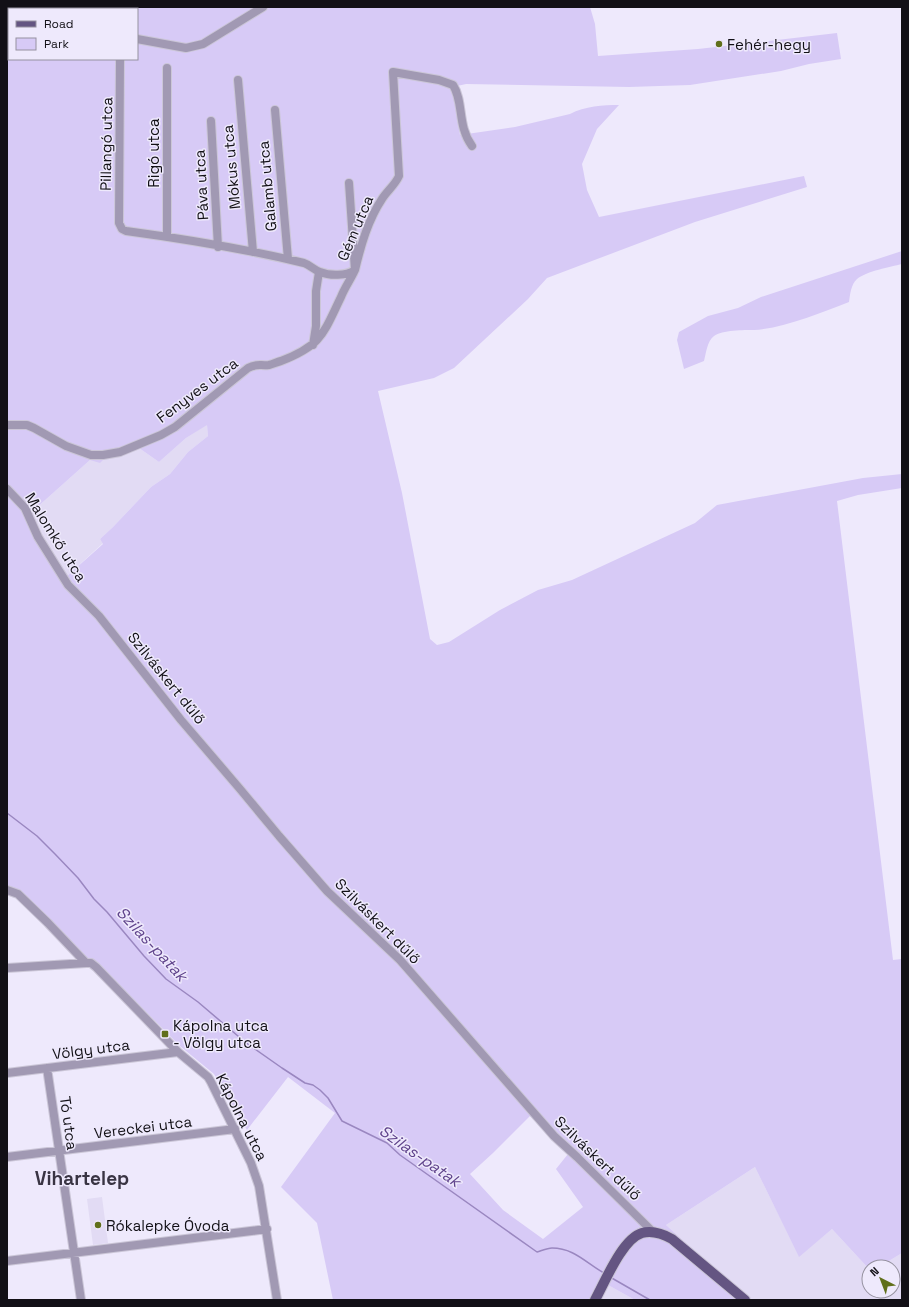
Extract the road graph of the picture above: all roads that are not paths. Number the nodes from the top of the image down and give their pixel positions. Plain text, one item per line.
1 (264, 7) edge
2 (138, 39) edge
3 (120, 60) edge
4 (167, 68) dead end
5 (238, 80) dead end
6 (275, 110) dead end
7 (211, 121) dead end
8 (472, 146) dead end
9 (349, 183) dead end
10 (167, 237) junction
11 (218, 246) junction
12 (253, 252) junction
13 (288, 260) junction
14 (355, 270) junction
15 (319, 272) junction
16 (313, 345) junction
17 (7, 425) edge
18 (7, 489) edge
19 (99, 616) joint
20 (7, 890) edge
21 (86, 963) junction
22 (7, 968) edge
23 (178, 1052) junction
24 (47, 1068) junction
25 (7, 1073) edge
26 (235, 1130) junction
27 (59, 1151) junction
28 (7, 1157) edge
29 (267, 1229) junction
30 (653, 1232) junction
31 (74, 1253) junction
32 (7, 1261) edge
33 (81, 1300) edge
34 (277, 1300) edge
35 (595, 1300) edge
36 (745, 1300) edge

1 - 2 street
3 - 10 street, Pillangó utca
4 - 10 street, Rigó utca
5 - 12 street, Mókus utca
6 - 13 street, Galamb utca
7 - 11 street, Páva utca
8 - 14 street, Gém utca
9 - 14 street
10 - 11 street
11 - 12 street
12 - 13 street
13 - 15 street
14 - 15 street, Gém utca
14 - 16 street, Fenyves utca
15 - 16 street
16 - 17 street, Fenyves utca
18 - 19 street, Malomkő utca
19 - 30 street, Szilváskert dűlő
20 - 21 street, Kápolna utca
21 - 22 street
21 - 23 street, Kápolna utca
23 - 24 street, Völgy utca
23 - 26 street, Kápolna utca
24 - 25 street, Völgy utca
24 - 27 street, Tó utca
26 - 27 street, Vereckei utca
26 - 29 street, Kápolna utca
27 - 28 street, Vereckei utca
27 - 31 street, Tó utca
29 - 31 street
29 - 34 street, Kápolna utca
30 - 35 main road
30 - 36 main road
31 - 32 street
31 - 33 street, Tó utca

